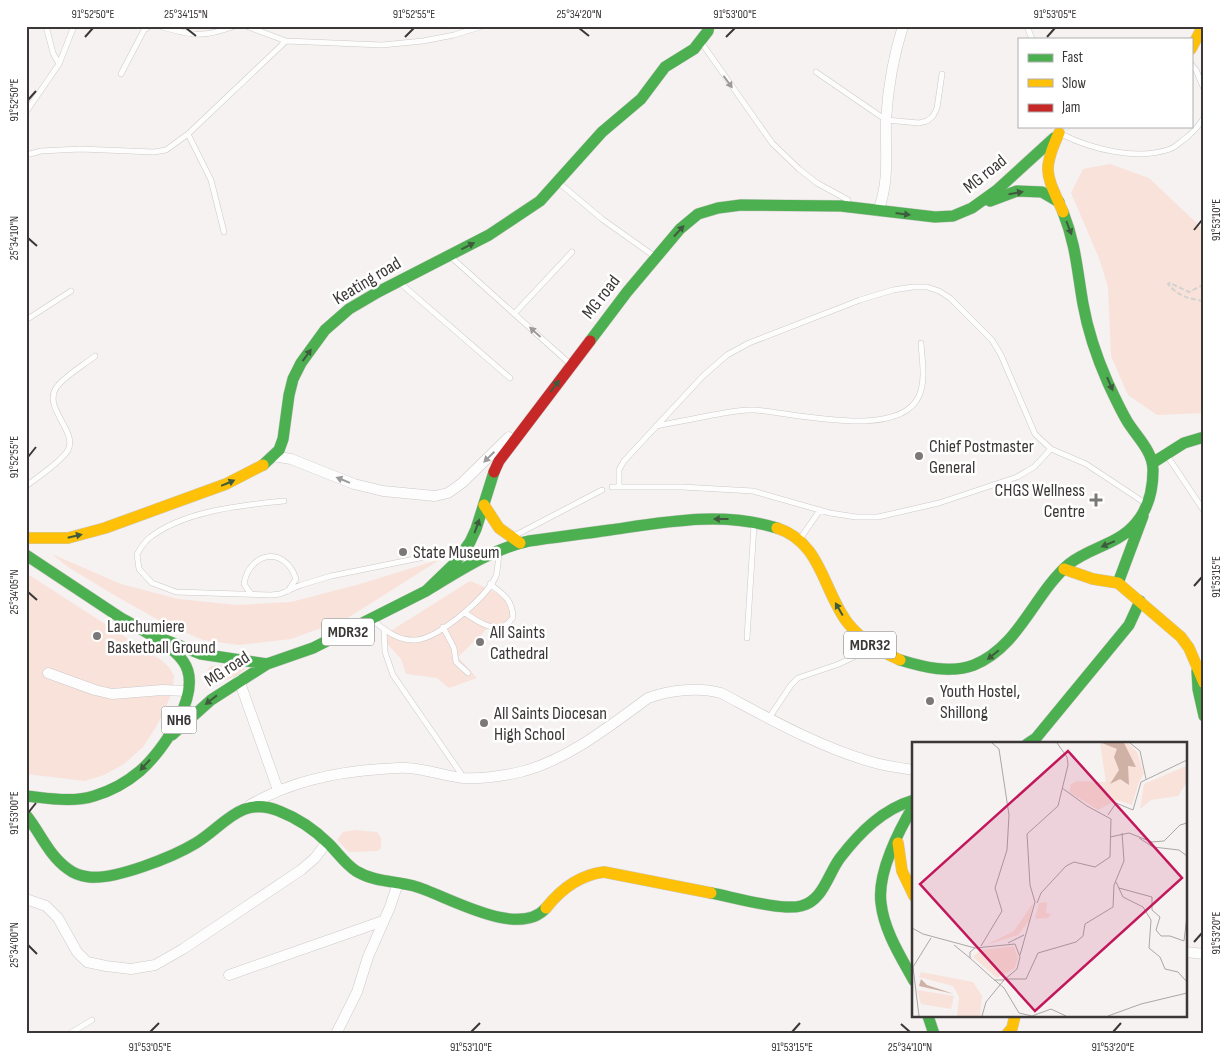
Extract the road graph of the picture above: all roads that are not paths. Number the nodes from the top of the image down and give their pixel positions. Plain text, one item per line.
1 (46, 26) edge
2 (74, 26) edge
3 (150, 26) edge
4 (159, 26) edge
5 (235, 26) edge
6 (246, 26) edge
7 (483, 26) edge
8 (710, 26) edge
9 (903, 26) edge
10 (1027, 26) edge
11 (1203, 26) edge
12 (1032, 38) edge
13 (286, 40) junction
14 (701, 42) junction
15 (1192, 47) edge
16 (59, 64) junction
17 (1192, 65) edge
18 (816, 72) dead end
19 (121, 74) dead end
20 (942, 74) dead end
21 (1204, 89) edge
22 (26, 112) edge
23 (1204, 117) edge
24 (886, 120) junction
25 (1065, 128) edge
26 (188, 134) junction
27 (26, 155) edge
28 (558, 182) junction
29 (1058, 202) junction
30 (974, 207) junction
31 (862, 209) junction
32 (878, 210) junction
33 (224, 232) dead end
34 (572, 252) dead end
35 (449, 256) junction
36 (656, 257) junction
37 (398, 281) junction
38 (71, 291) dead end
39 (514, 314) junction
40 (26, 320) edge
41 (921, 343) dead end
42 (95, 356) dead end
43 (571, 365) junction
44 (510, 378) dead end
45 (537, 410) junction
46 (656, 426) junction
47 (1204, 437) edge
48 (1050, 449) junction
49 (1166, 454) junction
50 (274, 456) junction
51 (1154, 462) junction
52 (26, 486) edge
53 (612, 487) dead end
54 (619, 487) junction
55 (602, 490) dead end
56 (284, 501) dead end
57 (484, 505) junction
58 (1146, 508) junction
59 (820, 510) junction
60 (1204, 512) edge
61 (754, 522) junction
62 (26, 538) edge
63 (800, 540) junction
64 (516, 541) junction
65 (467, 548) junction
66 (499, 551) junction
67 (26, 555) edge
68 (1064, 569) junction
69 (1118, 583) junction
70 (490, 584) junction
71 (426, 590) junction
72 (288, 591) junction
73 (251, 594) junction
74 (1140, 601) junction
75 (464, 613) junction
76 (373, 620) junction
77 (443, 627) junction
78 (143, 630) junction
79 (384, 630) junction
80 (748, 638) dead end
81 (873, 647) junction
82 (1194, 660) junction
83 (267, 664) junction
84 (48, 673) dead end
85 (468, 674) dead end
86 (240, 680) junction
87 (1204, 683) edge
88 (188, 691) junction
89 (1204, 716) edge
90 (769, 718) junction
91 (1030, 742) edge
92 (162, 745) junction
93 (912, 770) edge
94 (464, 778) junction
95 (278, 790) junction
96 (26, 796) edge
97 (912, 801) edge
98 (243, 809) junction
99 (912, 809) edge
100 (26, 815) edge
101 (898, 836) junction
102 (327, 842) junction
103 (398, 883) junction
104 (912, 893) edge
105 (26, 899) edge
106 (383, 921) junction
107 (1188, 952) edge
108 (1204, 954) edge
109 (230, 975) dead end
110 (912, 977) edge
111 (929, 1018) edge
112 (1015, 1018) edge
113 (92, 1020) dead end
114 (69, 1034) edge
115 (336, 1034) edge
116 (934, 1034) edge
117 (1007, 1034) edge

1 - 16 lane
2 - 16 lane
3 - 19 lane
4 - 5 lane
6 - 13 lane
7 - 13 lane
8 - 14 main road, Keating road
9 - 24 street
10 - 12 lane
11 - 15 main road
13 - 26 lane
14 - 28 main road, Keating road
14 -> 31 lane
16 - 22 lane
17 - 21 lane
18 - 24 lane
20 - 24 lane
23 - 25 lane
24 - 32 street
25 - 29 main road
25 - 30 main road, MG road
26 - 27 lane
26 - 33 lane
35 -> 28 main road, Keating road
28 - 36 lane
30 -> 29 main road
29 -> 51 main road
32 -> 30 main road, MG road
31 - 32 main road, MG road
36 -> 31 main road, MG road
34 - 39 lane
35 - 37 main road, Keating road
35 - 39 lane
36 - 43 main road, MG road
37 - 44 lane
50 -> 37 main road, Keating road
38 - 40 lane
43 -> 39 lane
41 - 46 lane
42 - 52 lane
45 -> 43 main road, MG road
45 -> 50 street
45 - 57 main road, MG road
46 - 48 lane
46 - 54 lane
47 - 49 main road
48 - 58 lane
48 - 59 lane
49 - 51 main road
49 - 60 lane
62 -> 50 main road
51 - 58 main road, MDR32
53 - 54 lane
54 - 59 lane
55 - 64 lane
56 - 73 lane
57 - 64 main road
65 -> 57 main road, MG road
58 -> 68 main road, MDR32
58 - 69 main road
59 - 63 lane
61 - 63 main road, MDR32
61 -> 64 main road, MDR32
61 - 80 lane
81 -> 63 main road, MDR32
64 - 66 main road, MDR32
65 - 71 main road, MG road
65 - 72 lane
66 - 70 lane
66 - 71 main road, MDR32
67 - 78 main road, NH6
68 - 69 main road
68 -> 81 main road, MDR32
69 - 74 main road
70 - 75 lane
70 - 75 lane
71 - 76 main road, MG road / MDR32
72 - 73 lane
72 - 73 lane
74 - 82 main road
74 - 91 main road
75 - 77 lane
76 - 79 lane
76 - 83 main road, MG road / MDR32
77 - 79 lane
77 - 85 lane
78 - 83 main road, MG road / MDR32
78 - 88 main road, NH6
79 - 94 lane
81 - 90 lane
82 - 87 main road
82 - 89 main road
83 - 86 main road, MG road / MDR32
84 - 88 street
86 -> 92 main road, MG road / MDR32
86 - 95 street
88 - 92 main road, NH6
90 - 93 street
90 - 94 street
92 -> 96 main road, NH6
94 - 95 street
95 - 98 street
97 - 103 main road
98 - 100 main road
98 - 102 main road
99 - 101 main road
101 - 104 main road
101 - 110 main road
102 - 103 main road
102 - 105 street
103 - 106 street
106 - 109 street
106 - 115 street
107 - 108 street
111 - 116 main road
112 - 117 main road
113 - 114 lane

